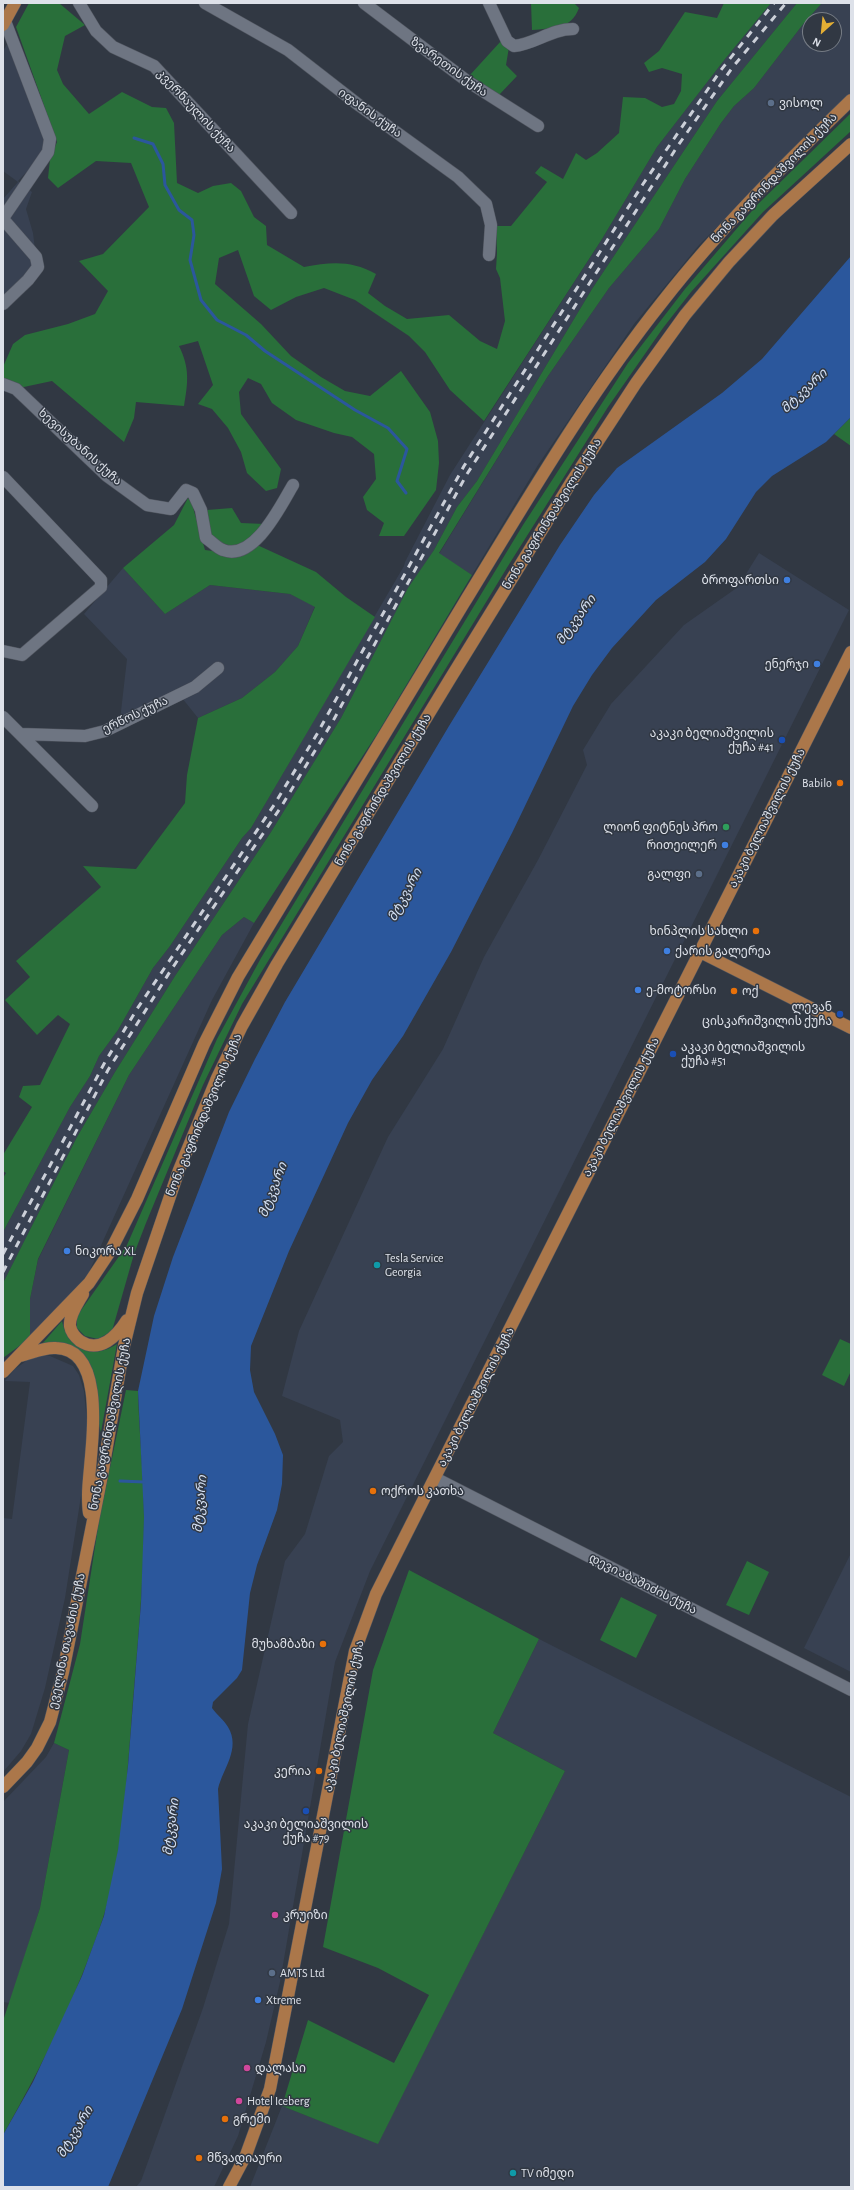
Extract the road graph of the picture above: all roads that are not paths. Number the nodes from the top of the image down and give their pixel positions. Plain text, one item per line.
1 (15, 3) edge
2 (79, 3) edge
3 (205, 3) edge
4 (364, 3) edge
5 (489, 3) edge
6 (4, 23) edge
7 (573, 29) dead end
8 (851, 100) edge
9 (538, 126) dead end
10 (851, 144) edge
11 (292, 213) dead end
12 (3, 218) edge
13 (489, 255) dead end
14 (3, 304) edge
15 (3, 384) edge
16 (3, 477) edge
17 (293, 485) dead end
18 (3, 651) edge
19 (851, 652) edge
20 (218, 668) dead end
21 (4, 720) edge
22 (20, 734) junction
23 (92, 806) dead end
24 (700, 952) junction
25 (851, 1028) edge
26 (89, 1283) junction
27 (131, 1314) junction
28 (20, 1356) junction
29 (3, 1372) edge
30 (435, 1478) junction
31 (90, 1528) junction
32 (851, 1690) edge
33 (3, 1787) edge
34 (229, 2187) edge

1 - 6 main road
2 - 11 street, კვერნაულის ქუჩა
3 - 13 street, იფანის ქუჩა
4 - 9 street, ზვარეთის ქუჩა
5 - 7 street
6 - 12 street
8 - 26 main road, ნონა გაფრინდაშვილის ქუჩა
10 - 27 main road, ნონა გაფრინდაშვილის ქუჩა
12 - 14 street
15 - 17 street, ხევისუბანის ქუჩა
16 - 18 street
19 - 24 main road, აკაკი ბელიაშვილის ქუჩა
20 - 22 street, ერწოს ქუჩა
21 - 22 street
22 - 23 street
24 - 25 main road
24 - 30 main road, აკაკი ბელიაშვილის ქუჩა
26 - 27 main road
26 - 28 main road, ნონა გაფრინდაშვილის ქუჩა
27 - 31 main road, ნონა გაფრინდაშვილის ქუჩა
28 - 29 main road, ნონა გაფრინდაშვილის ქუჩა
28 - 31 main road
30 - 32 street, დევი აბაშიძის ქუჩა
30 - 34 main road, აკაკი ბელიაშვილის ქუჩა
31 - 33 main road, ეველინა თავაძის ქუჩა

